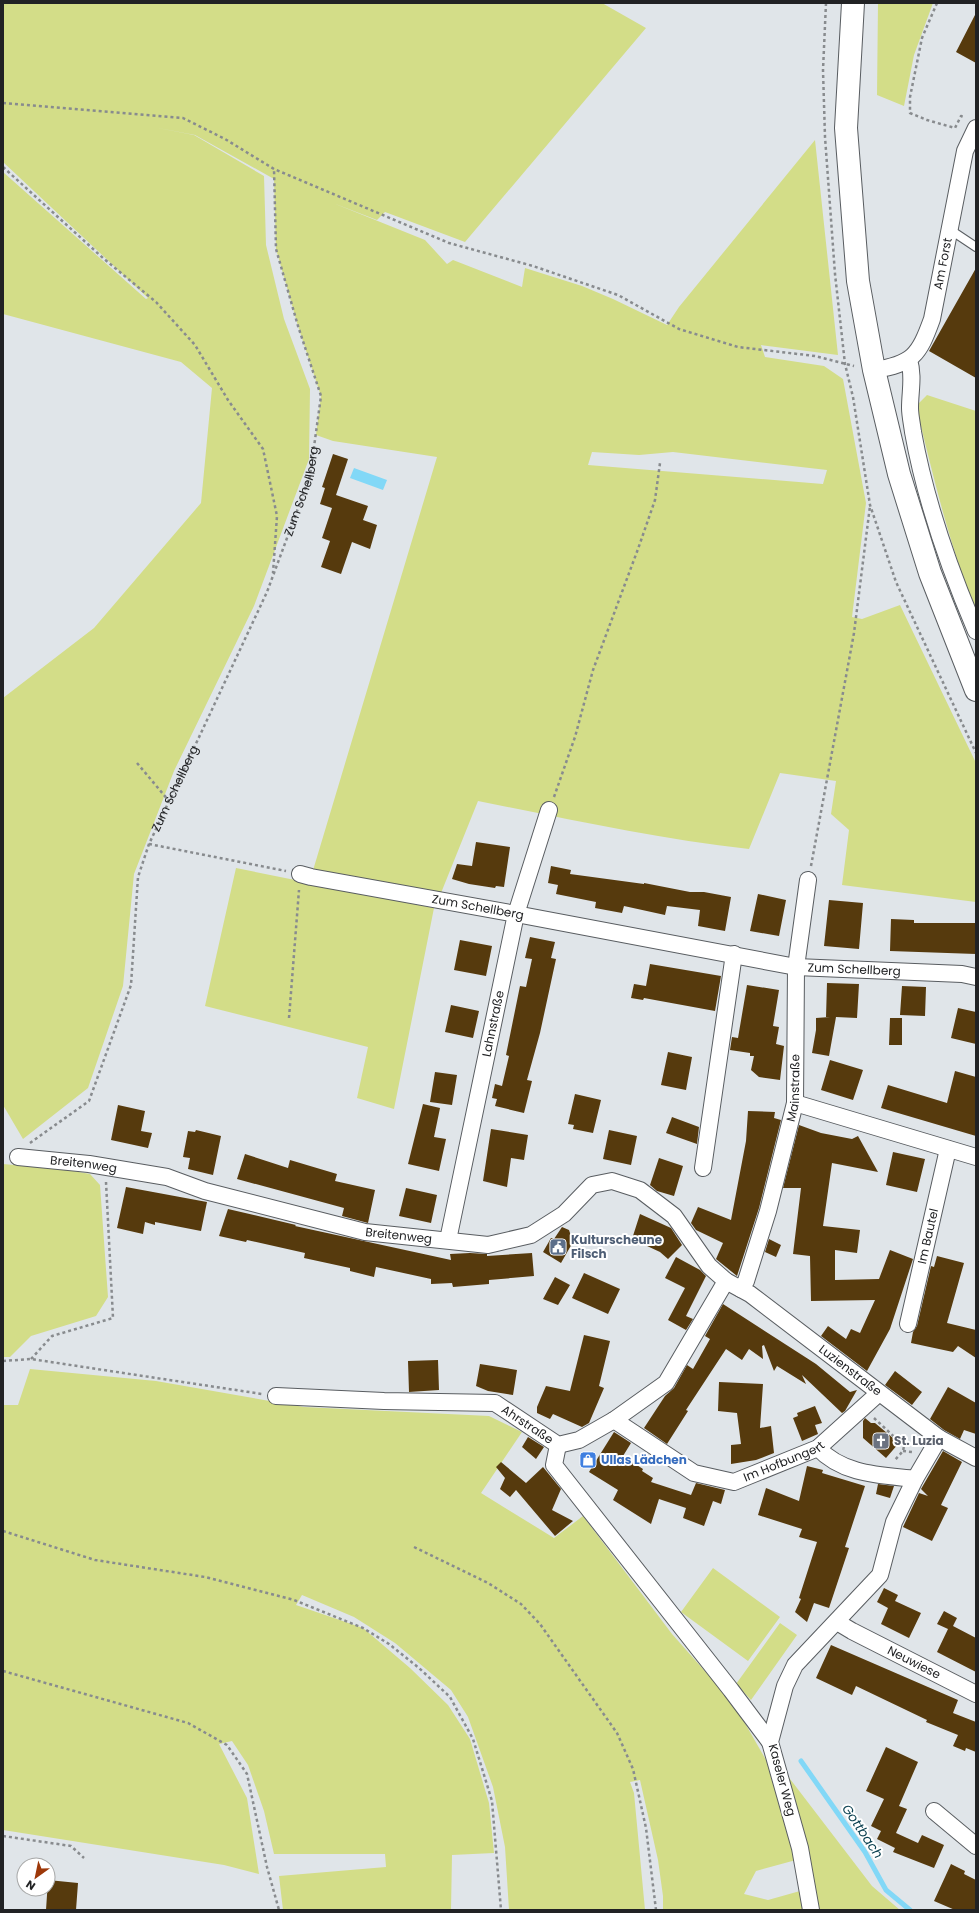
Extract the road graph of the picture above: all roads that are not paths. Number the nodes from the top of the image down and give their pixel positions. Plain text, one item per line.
1 (853, 3) edge
2 (971, 123) edge
3 (949, 229) junction
4 (976, 247) edge
5 (909, 360) junction
6 (874, 370) junction
7 (976, 631) edge
8 (976, 690) edge
9 (549, 810) road end
10 (300, 874) road end
11 (808, 880) road end
12 (516, 914) junction
13 (734, 954) junction
14 (796, 967) junction
15 (976, 977) edge
16 (795, 1103) junction
17 (948, 1149) junction
18 (18, 1157) road end
19 (976, 1157) edge
20 (703, 1168) dead end
21 (448, 1240) junction
22 (726, 1281) junction
23 (741, 1289) junction
24 (908, 1324) dead end
25 (879, 1393) junction
26 (276, 1396) road end
27 (614, 1420) junction
28 (939, 1438) junction
29 (558, 1445) junction
30 (818, 1448) junction
31 (976, 1458) edge
32 (916, 1479) junction
33 (837, 1622) junction
34 (976, 1694) edge
35 (770, 1742) junction
36 (934, 1811) dead end
37 (976, 1846) edge
38 (811, 1910) edge

1 - 6 main road
2 - 3 street, Am Forst
3 - 4 lane
3 - 5 street, Am Forst
5 - 6 street
5 - 7 street
6 - 8 main road
9 - 12 street, Lahnstraße
10 - 12 street, Zum Schellberg
11 - 14 street, Mainstraße
12 - 13 street, Zum Schellberg
12 - 21 street, Lahnstraße
13 - 14 street, Zum Schellberg
13 - 20 street
14 - 15 street, Zum Schellberg
14 - 16 street, Mainstraße
16 - 17 street
16 - 23 street, Mainstraße
17 - 19 street
17 - 24 street, Im Bautel
18 - 21 street, Breitenweg
21 - 22 street, Breitenweg
22 - 23 street, Luzienstraße
22 - 27 street, Ahrstraße
23 - 25 street, Luzienstraße
25 - 28 street, Luzienstraße
25 - 30 street, Im Hofbungert
26 - 29 street, Ahrstraße
27 - 29 street, Ahrstraße
27 - 30 street, Im Hofbungert
28 - 31 street, Luzienstraße
28 - 32 street, Kaseler Weg
29 - 35 street
30 - 32 street
32 - 33 street, Kaseler Weg
33 - 34 street, Neuwiese
33 - 35 street, Kaseler Weg
35 - 38 street, Kaseler Weg
36 - 37 street

